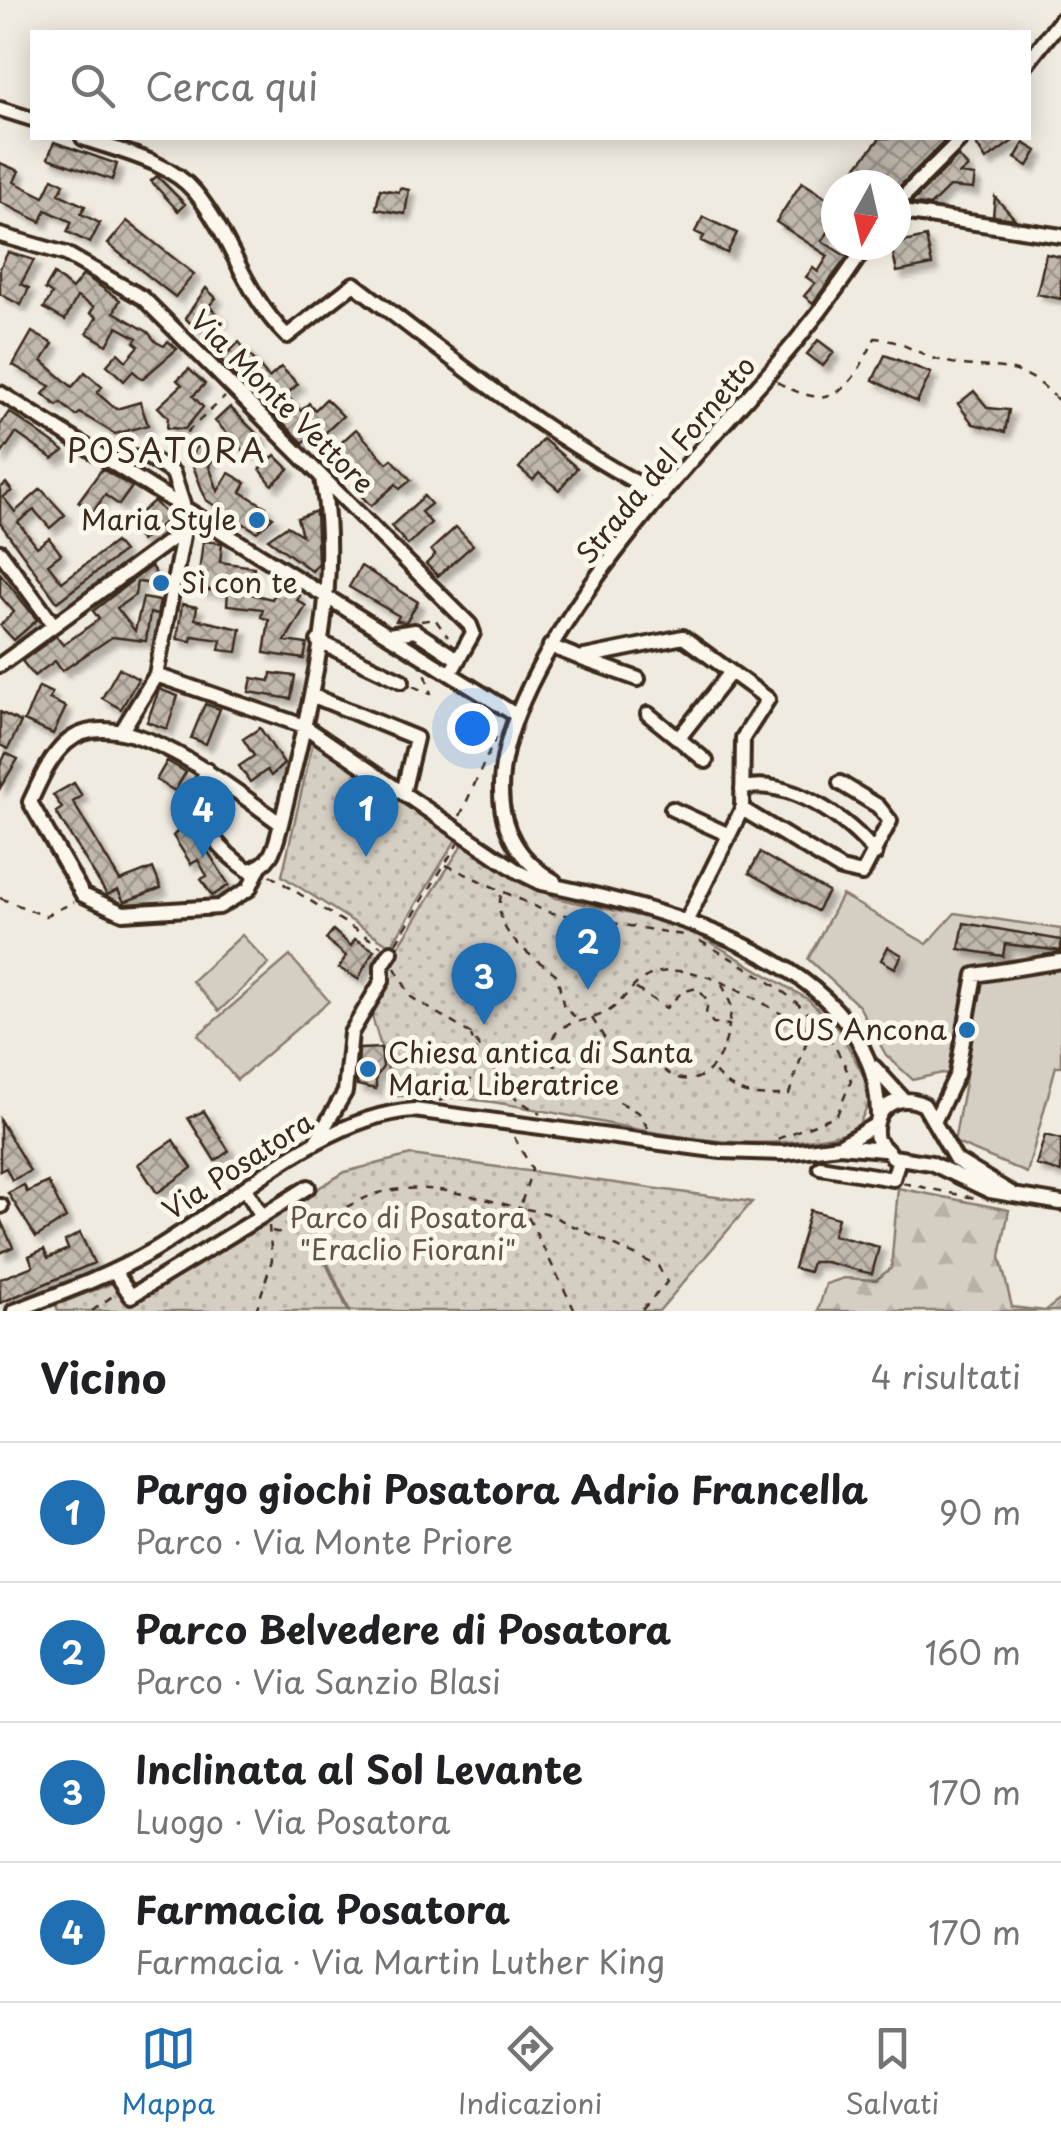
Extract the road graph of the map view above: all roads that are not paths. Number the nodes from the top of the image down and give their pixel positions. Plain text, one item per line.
1 (1061, 20) edge
2 (1031, 58) edge
3 (0, 109) edge
4 (30, 119) edge
5 (89, 140) edge
6 (960, 140) edge
7 (911, 192) edge
8 (911, 211) edge
9 (0, 235) edge
10 (1061, 236) edge
11 (858, 260) edge
12 (0, 394) edge
13 (115, 462) junction
14 (322, 478) junction
15 (662, 496) junction
16 (184, 506) junction
17 (184, 530) junction
18 (0, 552) edge
19 (324, 595) junction
20 (53, 624) junction
21 (388, 635) junction
22 (318, 641) junction
23 (550, 646) junction
24 (580, 658) junction
25 (456, 659) junction
26 (0, 665) edge
27 (732, 672) junction
28 (450, 674) junction
29 (156, 675) junction
30 (638, 679) dead end
31 (402, 682) road end
32 (311, 695) junction
33 (648, 714) dead end
34 (516, 715) junction
35 (304, 726) junction
36 (124, 729) junction
37 (678, 739) junction
38 (706, 760) dead end
39 (204, 776) junction
40 (840, 783) dead end
41 (742, 788) junction
42 (403, 793) junction
43 (672, 809) dead end
44 (742, 809) junction
45 (281, 824) junction
46 (727, 834) junction
47 (875, 854) junction
48 (260, 868) junction
49 (565, 888) junction
50 (688, 918) junction
51 (390, 952) road end
52 (1061, 961) edge
53 (869, 1060) junction
54 (954, 1082) junction
55 (909, 1100) junction
56 (876, 1121) junction
57 (936, 1126) junction
58 (313, 1146) junction
59 (838, 1146) junction
60 (883, 1150) junction
61 (904, 1159) junction
62 (820, 1167) dead end
63 (308, 1188) dead end
64 (246, 1190) junction
65 (1011, 1193) junction
66 (1061, 1203) edge
67 (262, 1216) junction
68 (114, 1272) junction
69 (14, 1311) edge

1 - 2 street
3 - 4 street
5 - 15 street
6 - 7 street
8 - 10 street
9 - 14 street, Via Monte Vettore
11 - 15 street, Strada del Fornetto
12 - 13 street
13 - 16 street
13 - 16 street
14 - 19 street
14 - 25 street, Via Monte Vettore
15 - 23 street, Strada del Fornetto
16 - 17 street
16 - 19 street
17 - 20 street
17 - 29 street
18 - 20 street
19 - 21 street
19 - 22 street
20 - 26 street
21 - 25 street
21 - 28 street
22 - 31 street
22 - 32 street
23 - 24 street
23 - 34 street, Strada del Fornetto
24 - 27 street
24 - 30 street
25 - 28 street, Via Monte Vettore
27 - 37 street
27 - 41 street
28 - 34 street
29 - 35 street
29 - 36 street
32 - 35 street
32 - 42 street
33 - 37 street
34 - 49 street
35 - 42 street
35 - 45 street
36 - 39 street
36 - 48 street
37 - 38 street
39 - 45 street
39 - 48 street
40 - 47 street
41 - 44 street
41 - 47 street
42 - 49 street
43 - 46 street
44 - 46 street
44 - 47 street
45 - 48 street
46 - 50 street
49 - 50 street
50 - 53 street
51 - 58 street
52 - 54 street
53 - 55 street
53 - 56 street
54 - 55 street
54 - 57 street
55 - 56 street
55 - 57 street
56 - 59 street
56 - 60 street
57 - 61 street
57 - 65 street
58 - 59 street, Via Posatora
58 - 64 street, Via Posatora
59 - 60 street, Via Posatora
60 - 61 street
61 - 62 street
61 - 65 street
63 - 67 street
64 - 67 street
64 - 68 street, Via Posatora
65 - 66 street
67 - 68 street
68 - 69 street, Via Posatora

